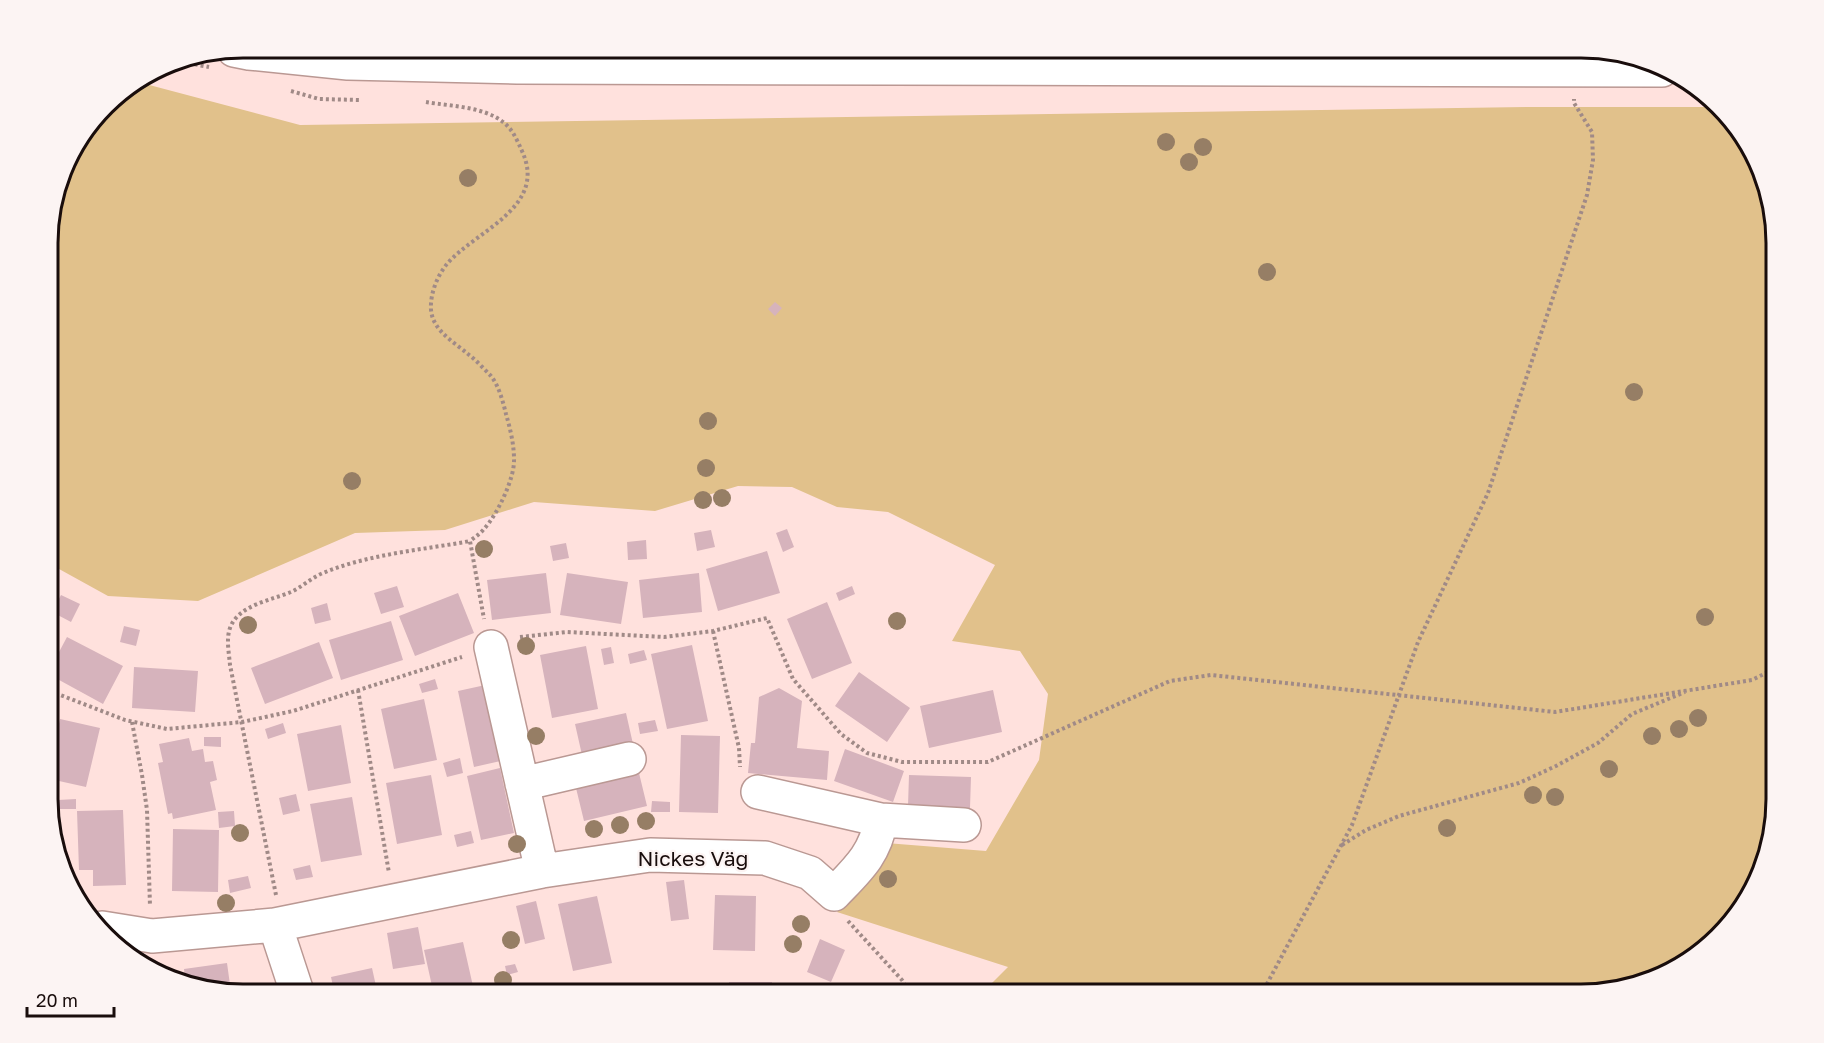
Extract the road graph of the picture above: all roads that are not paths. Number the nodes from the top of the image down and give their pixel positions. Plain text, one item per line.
1 (316, 59) edge
2 (1637, 68) edge
3 (492, 648) road end
4 (629, 759) dead end
5 (749, 781) road end
6 (522, 784) junction
7 (881, 820) junction
8 (964, 825) dead end
9 (542, 871) junction
10 (278, 924) junction
11 (113, 930) edge
12 (295, 984) edge

1 - 2 street
3 - 6 street
4 - 6 street
5 - 7 street
6 - 9 street
7 - 8 street
7 - 9 street, Nickes Väg
9 - 10 street, Nickes Väg
10 - 11 street, Nickes Väg
10 - 12 street

